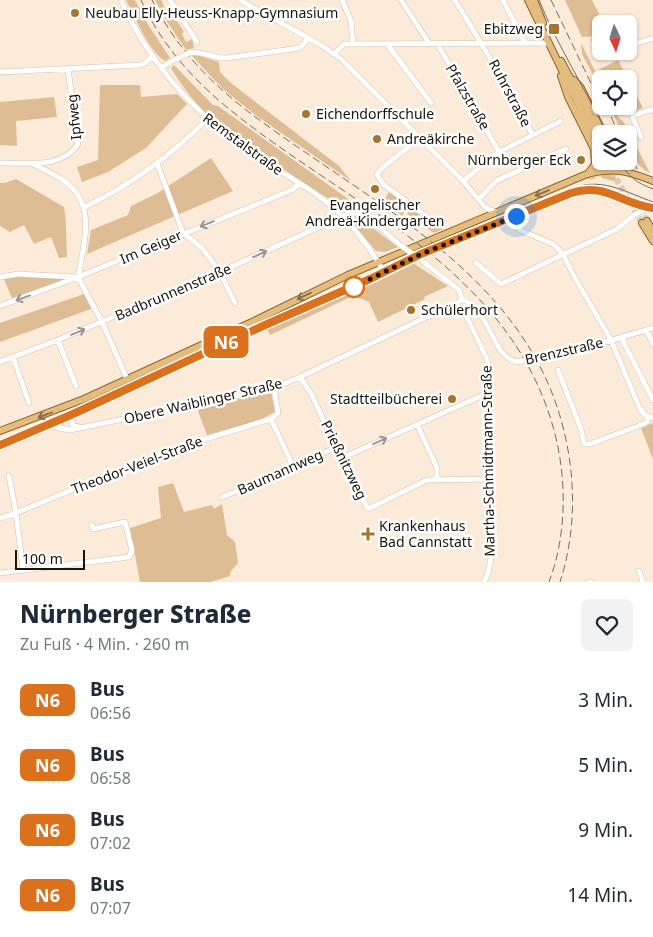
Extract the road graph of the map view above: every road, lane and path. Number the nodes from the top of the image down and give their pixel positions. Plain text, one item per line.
1 (121, 0) edge
2 (170, 0) edge
3 (240, 0) edge
4 (342, 0) edge
5 (401, 0) edge
6 (455, 0) edge
7 (503, 0) edge
8 (528, 0) edge
9 (534, 0) edge
10 (308, 38) junction
11 (653, 38) edge
12 (197, 42) dead end
13 (429, 43) junction
14 (437, 43) junction
15 (483, 43) junction
16 (525, 43) junction
17 (548, 43) junction
18 (638, 43) edge
19 (353, 44) junction
20 (387, 44) junction
21 (334, 54) junction
22 (152, 57) junction
23 (559, 67) junction
24 (161, 68) junction
25 (68, 69) junction
26 (0, 72) edge
27 (567, 72) junction
28 (431, 103) dead end
29 (653, 109) edge
30 (207, 119) junction
31 (561, 121) dead end
32 (594, 125) edge
33 (600, 125) edge
34 (592, 133) edge
35 (532, 134) junction
36 (640, 137) dead end
37 (420, 138) junction
38 (566, 149) dead end
39 (499, 152) junction
40 (0, 163) edge
41 (157, 163) junction
42 (33, 164) junction
43 (604, 170) edge
44 (622, 170) edge
45 (587, 174) junction
46 (462, 181) junction
47 (653, 181) edge
48 (299, 184) junction
49 (479, 199) junction
50 (484, 206) junction
51 (85, 207) junction
52 (651, 208) edge
53 (498, 212) junction
54 (344, 217) junction
55 (512, 218) junction
56 (428, 219) dead end
57 (481, 219) junction
58 (648, 222) edge
59 (653, 232) edge
60 (183, 233) junction
61 (653, 240) edge
62 (564, 254) junction
63 (377, 262) junction
64 (476, 263) dead end
65 (220, 272) junction
66 (384, 272) junction
67 (78, 277) junction
68 (0, 278) edge
69 (462, 300) junction
70 (235, 303) dead end
71 (0, 306) edge
72 (457, 306) junction
73 (470, 308) junction
74 (465, 313) junction
75 (102, 322) junction
76 (653, 328) edge
77 (646, 330) junction
78 (621, 338) junction
79 (58, 340) junction
80 (611, 340) junction
81 (653, 344) edge
82 (13, 358) junction
83 (0, 362) edge
84 (558, 370) dead end
85 (300, 377) junction
86 (127, 379) junction
87 (76, 386) dead end
88 (274, 388) junction
89 (490, 392) junction
90 (653, 400) edge
91 (29, 403) dead end
92 (73, 414) junction
93 (651, 417) edge
94 (271, 419) junction
95 (417, 424) junction
96 (49, 425) junction
97 (82, 427) junction
98 (0, 431) edge
99 (0, 445) edge
100 (337, 447) junction
101 (342, 458) junction
102 (293, 466) junction
103 (9, 476) dead end
104 (490, 479) junction
105 (437, 480) junction
106 (222, 497) dead end
107 (16, 513) junction
108 (0, 518) edge
109 (92, 525) dead end
110 (23, 570) junction
111 (639, 571) dead end
112 (0, 573) edge
113 (484, 582) edge
114 (643, 582) edge

1 - 22 street, Remstalstraße
2 - 12 street
3 - 10 street
4 - 19 street
5 - 13 street
6 - 15 street, Ruhrstraße
7 - 16 street
8 - 17 main road
9 - 27 main road
10 - 21 street
10 - 24 street, bridge
11 - 18 street
13 - 14 street
13 - 20 street
14 - 15 street
14 - 39 street, Pfalzstraße
15 - 16 street
15 - 35 street, Ruhrstraße
16 - 17 street
17 - 23 main road
19 - 20 street
19 - 21 street
20 - 28 street
21 - 37 street
22 - 24 street, Remstalstraße
22 - 25 street
23 - 34 main road
23 - 45 main road
24 - 30 street, Remstalstraße
25 - 26 street
25 - 42 street, Ipfweg
27 - 32 main road
27 - 33 main road
29 - 36 street
30 - 41 street
30 - 48 street, Remstalstraße
31 - 35 street
35 - 39 street
37 - 46 street
37 - 56 street
38 - 49 street
39 - 46 street
40 - 42 street
41 - 51 street
41 - 60 street
42 - 51 street
43 - 45 main road
44 - 47 main road
45 -> 53 main road
46 - 49 street
48 - 54 street, Remstalstraße
48 -> 60 street, Im Geiger
49 - 50 street
50 - 53 street
50 - 57 street
51 - 67 street
52 - 55 main road
52 - 62 street
53 - 57 main road
54 - 63 street, Remstalstraße
65 -> 54 street, Badbrunnenstraße
54 - 69 street, bridge
55 - 62 street
55 - 66 main road
57 - 63 main road
58 - 59 main road
58 - 61 main road
60 - 65 street
60 - 67 street, Im Geiger
62 - 64 street
62 - 80 street
63 - 66 street, Remstalstraße
63 -> 86 main road
65 - 70 street
65 - 75 street, Badbrunnenstraße
66 - 92 main road
67 - 68 street
67 -> 71 street, Im Geiger
67 - 75 street
69 - 72 street
69 - 73 street
72 - 74 street
72 - 85 street, Obere Waiblinger Straße
73 - 74 street
73 - 80 street, Brenzstraße
74 - 89 street, Martha-Schmidtmann-Straße
79 -> 75 street, Badbrunnenstraße
75 - 86 street
76 - 77 street, Brenzstraße
77 - 78 street, Brenzstraße
77 - 81 street
78 - 80 street, Brenzstraße
78 - 90 street
79 - 82 street, Badbrunnenstraße
79 - 87 street
80 - 93 street
82 - 83 street, Badbrunnenstraße
82 - 91 street
84 - 93 street
85 - 88 street, Obere Waiblinger Straße
85 - 100 street, Prießnitzweg
86 -> 98 main road
88 - 94 street
88 - 97 street, Obere Waiblinger Straße
89 - 95 street
89 - 104 street, Martha-Schmidtmann-Straße
92 - 96 main road
92 - 97 street
94 - 102 street
94 - 107 street, Theodor-Veiel-Straße
101 -> 95 street
95 - 105 street
96 - 97 street, Obere Waiblinger Straße
96 - 99 main road
100 - 101 street, Prießnitzweg
100 - 102 street, Baumannweg
101 - 105 street, Prießnitzweg
102 - 106 street, Baumannweg
103 - 107 street
104 - 105 street, Prießnitzweg
104 - 113 street, Martha-Schmidtmann-Straße
107 - 108 street, Theodor-Veiel-Straße
107 - 110 street
109 - 110 street
110 - 112 street
111 - 114 street

